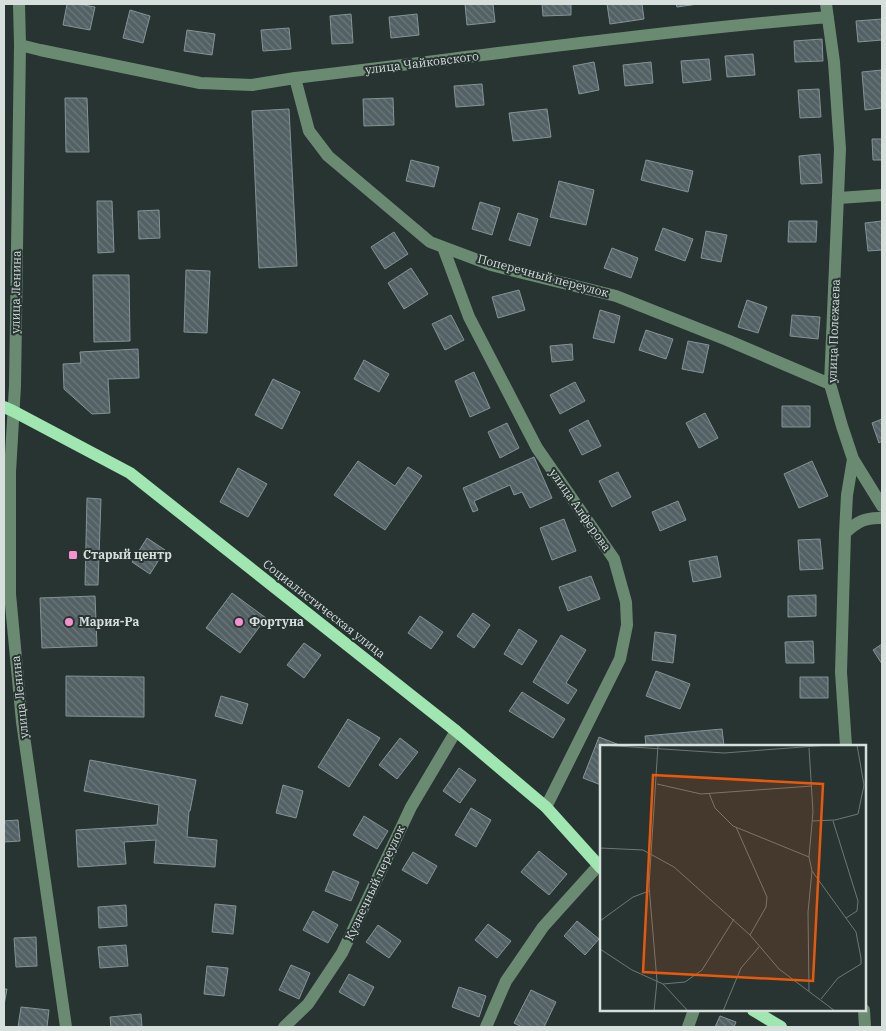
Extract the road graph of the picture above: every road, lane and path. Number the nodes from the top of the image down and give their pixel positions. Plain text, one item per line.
1 (19, 4) edge
2 (826, 4) edge
3 (828, 17) junction
4 (20, 45) junction
5 (295, 78) junction
6 (882, 195) edge
7 (839, 198) junction
8 (443, 247) junction
9 (830, 384) junction
10 (8, 409) edge
11 (853, 459) junction
12 (882, 506) edge
13 (882, 518) edge
14 (845, 533) junction
15 (7, 608) edge
16 (456, 731) junction
17 (846, 745) edge
18 (546, 807) junction
19 (600, 867) edge
20 (694, 1011) edge
21 (755, 1011) edge
22 (864, 1011) edge
23 (66, 1027) edge
24 (284, 1027) edge
25 (486, 1027) edge
26 (688, 1027) edge
27 (781, 1027) edge
28 (865, 1027) edge

1 - 4 street, улица Ленина
2 - 3 street, улица Полежаева
3 - 5 street, улица Чайковского
3 - 7 street, улица Полежаева
4 - 5 street, улица Чайковского
4 - 10 street, улица Ленина
5 - 8 street, Поперечный переулок
6 - 7 street
7 - 9 street, улица Полежаева
8 - 9 street, Поперечный переулок
8 - 18 street, улица Алферова
9 - 11 street, улица Полежаева
10 - 15 street, улица Ленина
10 - 16 main road, Социалистическая улица
11 - 12 street
11 - 14 street, улица Полежаева
13 - 14 street
14 - 17 street, улица Полежаева
15 - 23 street, улица Ленина
16 - 18 main road, Социалистическая улица
16 - 24 street, Кузнечный переулок
18 - 19 main road, Социалистическая улица
19 - 25 street
20 - 26 street
21 - 27 main road
22 - 28 street

